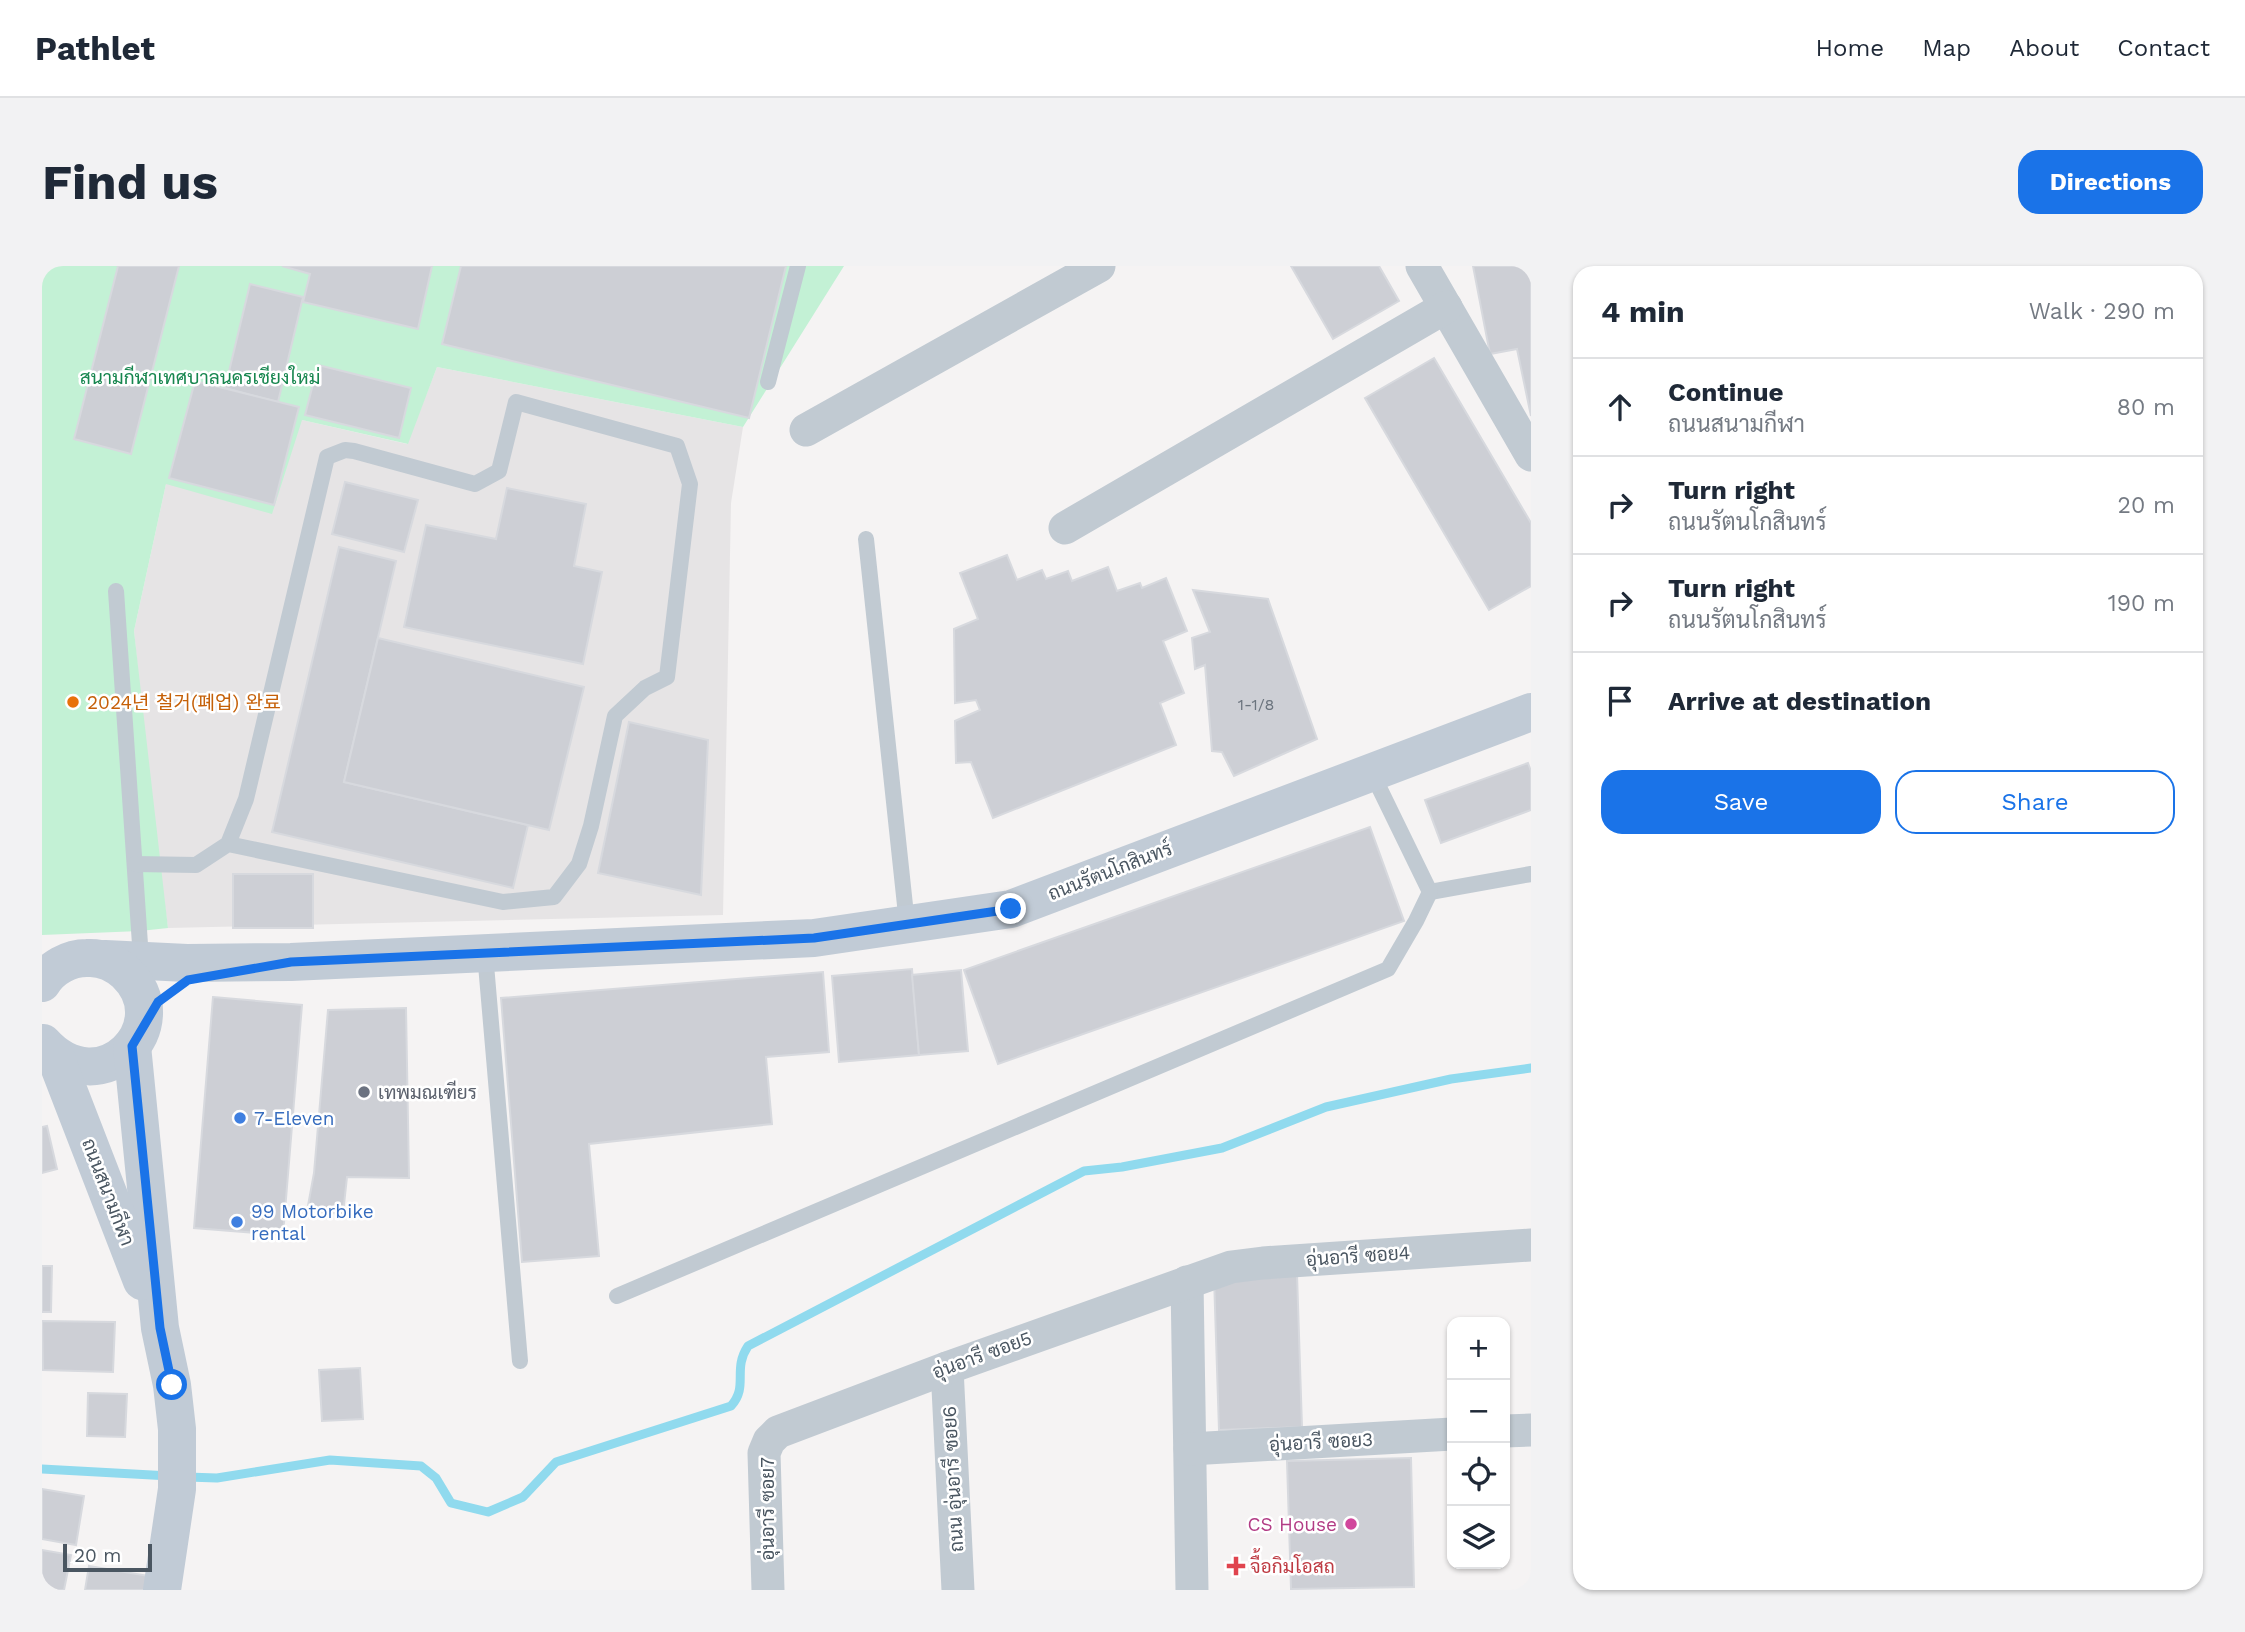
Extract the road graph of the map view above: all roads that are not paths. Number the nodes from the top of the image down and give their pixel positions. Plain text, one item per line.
1 (798, 266) edge
2 (1099, 266) edge
3 (1422, 266) edge
4 (1446, 307) junction
5 (768, 382) dead end
6 (806, 430) dead end
7 (1531, 455) edge
8 (1065, 528) dead end
9 (866, 540) dead end
10 (116, 591) dead end
11 (1531, 712) edge
12 (1371, 772) junction
13 (228, 844) junction
14 (135, 864) junction
15 (1531, 874) edge
16 (1430, 892) junction
17 (907, 925) junction
18 (485, 953) junction
19 (123, 959) junction
20 (291, 962) junction
21 (47, 973) edge
22 (137, 1037) junction
23 (49, 1049) edge
24 (1531, 1245) edge
25 (1187, 1282) junction
26 (617, 1296) dead end
27 (160, 1328) junction
28 (520, 1361) dead end
29 (947, 1368) junction
30 (1531, 1430) edge
31 (1510, 1431) edge
32 (779, 1433) joint
33 (1447, 1434) edge
34 (1190, 1449) junction
35 (162, 1590) edge
36 (768, 1590) edge
37 (958, 1590) edge
38 (1192, 1590) edge

1 - 5 lane
2 - 6 street
3 - 4 street
4 - 7 street
4 - 8 street
9 - 17 lane
10 - 14 lane
11 - 12 street, ถนนรัตนโกสินทร์
12 - 16 lane
12 - 17 street, ถนนรัตนโกสินทร์
13 - 13 lane
13 - 14 lane
14 - 19 lane
15 - 16 lane
16 - 26 lane
17 - 18 street, ถนนรัตนโกสินทร์
18 - 20 street, ถนนรัตนโกสินทร์
18 - 28 lane
19 - 20 street, ถนนรัตนโกสินทร์
19 - 21 street, ถนนรัตนโกสินทร์
19 - 22 street, ถนนสนามกีฬา
20 - 22 street, ถนนรัตนโกสินทร์
22 - 23 street
22 - 27 street, ถนนสนามกีฬา
23 - 27 street, ถนนสนามกีฬา
24 - 25 street, อุ่นอารี ซอย4
25 - 29 street, อุ่นอารี ซอย5
25 - 34 street
27 - 35 street, ถนนสนามกีฬา
29 - 32 street, อุ่นอารี ซอย5
29 - 37 street, ถนน อุ่นอารี ซอย6
30 - 31 street
32 - 36 street, อุ่นอารี ซอย7
33 - 34 street, อุ่นอารี ซอย3
34 - 38 street

